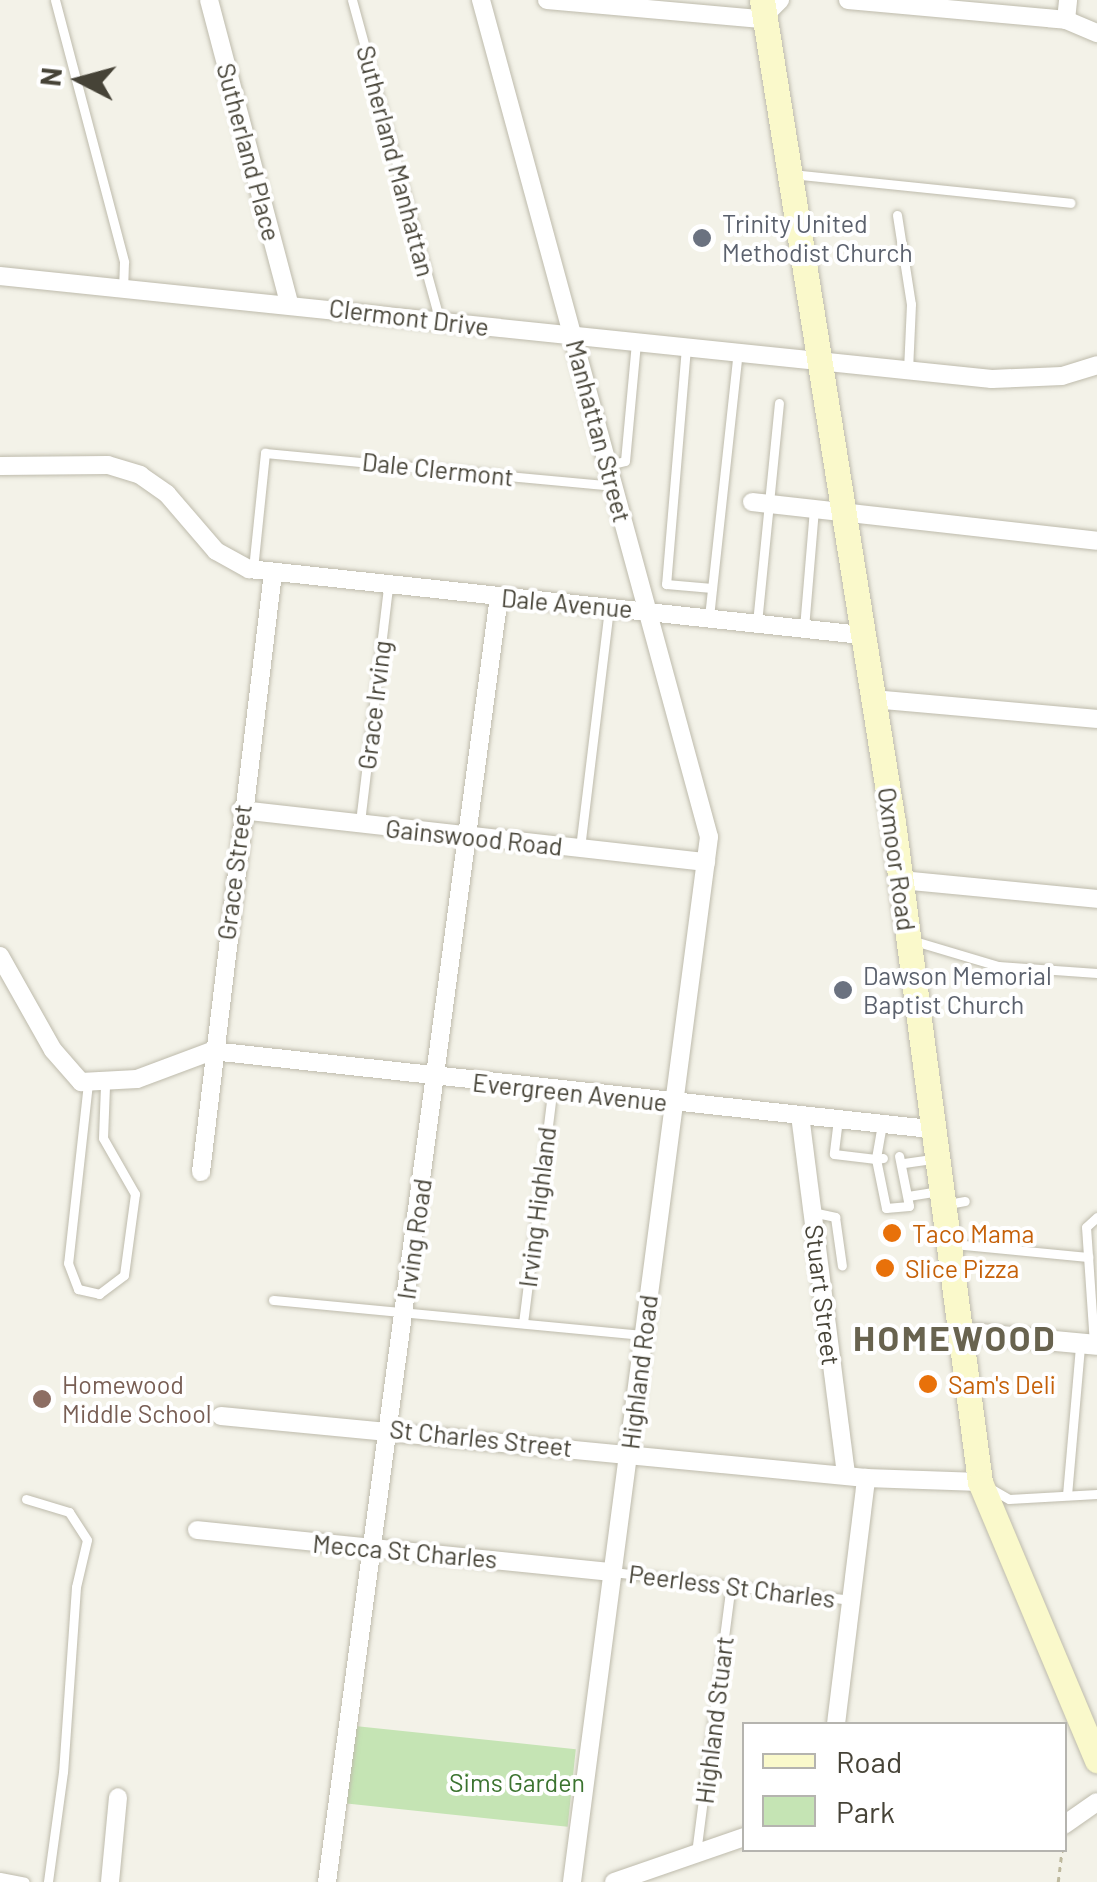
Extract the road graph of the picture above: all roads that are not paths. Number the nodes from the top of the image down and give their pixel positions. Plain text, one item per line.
1 (55, 0) edge
2 (209, 0) edge
3 (352, 0) edge
4 (481, 0) edge
5 (547, 0) edge
6 (780, 0) edge
7 (848, 0) edge
8 (1068, 0) edge
9 (625, 4) edge
10 (926, 4) edge
11 (762, 10) edge
12 (1066, 20) junction
13 (1097, 33) edge
14 (788, 174) junction
15 (1071, 203) dead end
16 (897, 215) dead end
17 (0, 276) edge
18 (122, 288) junction
19 (289, 303) junction
20 (440, 321) junction
21 (573, 337) junction
22 (636, 342) junction
23 (686, 347) junction
24 (738, 352) junction
25 (817, 360) junction
26 (1097, 366) edge
27 (908, 370) junction
28 (779, 403) dead end
29 (0, 466) edge
30 (606, 466) junction
31 (612, 486) junction
32 (761, 503) junction
33 (827, 510) junction
34 (1097, 541) edge
35 (252, 569) junction
36 (273, 573) junction
37 (388, 586) junction
38 (712, 588) junction
39 (499, 596) junction
40 (609, 610) junction
41 (650, 610) junction
42 (709, 617) junction
43 (757, 623) junction
44 (804, 628) junction
45 (862, 635) junction
46 (873, 699) junction
47 (1097, 719) edge
48 (241, 810) junction
49 (360, 825) junction
50 (470, 835) junction
51 (580, 848) junction
52 (706, 862) junction
53 (901, 880) junction
54 (1097, 899) edge
55 (908, 940) junction
56 (0, 956) edge
57 (1097, 973) edge
58 (212, 1051) junction
59 (438, 1077) junction
60 (96, 1084) junction
61 (552, 1092) junction
62 (672, 1104) junction
63 (800, 1115) junction
64 (838, 1119) junction
65 (882, 1124) junction
66 (930, 1129) junction
67 (879, 1158) junction
68 (934, 1159) junction
69 (201, 1172) dead end
70 (906, 1190) junction
71 (948, 1200) junction
72 (812, 1212) junction
73 (1097, 1216) edge
74 (946, 1243) junction
75 (1088, 1257) junction
76 (842, 1266) dead end
77 (272, 1300) dead end
78 (404, 1313) junction
79 (522, 1322) junction
80 (958, 1332) junction
81 (644, 1335) junction
82 (1090, 1344) edge
83 (221, 1416) dead end
84 (388, 1429) junction
85 (628, 1453) junction
86 (846, 1475) junction
87 (866, 1478) junction
88 (980, 1482) junction
89 (1097, 1494) edge
90 (1067, 1495) junction
91 (26, 1500) dead end
92 (197, 1530) dead end
93 (375, 1547) junction
94 (614, 1572) junction
95 (731, 1583) junction
96 (852, 1600) junction
97 (836, 1722) edge
98 (1097, 1760) edge
99 (118, 1797) dead end
100 (1097, 1802) edge
101 (1067, 1823) edge
102 (742, 1838) edge
103 (696, 1856) junction
104 (0, 1878) edge
105 (25, 1882) edge
106 (48, 1882) edge
107 (110, 1882) edge
108 (327, 1882) edge
109 (572, 1882) edge
110 (614, 1882) edge

1 - 18 lane
2 - 19 street, Sutherland Place
3 - 20 lane, Sutherland Manhattan
4 - 21 street, Manhattan Street
5 - 9 street
6 - 11 street
7 - 10 street
8 - 12 street
9 - 11 street
10 - 12 street
11 - 14 main road, Oxmoor Road
12 - 13 street
14 - 15 lane
14 - 25 main road, Oxmoor Road
16 - 27 lane
17 - 18 street, Clermont Drive
18 - 19 street, Clermont Drive
19 - 20 street, Clermont Drive
20 - 21 street, Clermont Drive
21 - 22 street, Clermont Drive
21 - 30 street, Manhattan Street
22 - 23 street, Clermont Drive
22 - 30 lane
23 - 24 street, Clermont Drive
23 - 38 lane
24 - 25 street, Clermont Drive
24 - 38 lane
25 - 27 street, Clermont Drive
25 - 33 main road, Oxmoor Road
26 - 27 street, Clermont Drive
28 - 32 lane
29 - 35 street, Dale Avenue
30 - 31 street, Manhattan Street
31 - 35 lane, Dale Clermont
31 - 41 street, Manhattan Street
32 - 33 street
32 - 43 lane
33 - 34 street
33 - 44 lane
33 - 45 main road, Oxmoor Road
35 - 36 street, Dale Avenue
36 - 37 street, Dale Avenue
36 - 48 street, Grace Street
37 - 39 street, Dale Avenue
37 - 49 lane, Grace Irving
38 - 42 lane
39 - 40 street, Dale Avenue
39 - 50 street, Irving Road
40 - 41 street, Dale Avenue
40 - 51 lane
41 - 42 street, Dale Avenue
41 - 52 street, Manhattan Street
42 - 43 street, Dale Avenue
43 - 44 street, Dale Avenue
44 - 45 street, Dale Avenue
45 - 46 main road, Oxmoor Road
46 - 47 street
46 - 53 main road, Oxmoor Road
48 - 49 street, Gainswood Road
48 - 58 street, Grace Street
49 - 50 street, Gainswood Road
50 - 51 street, Gainswood Road
50 - 59 street, Irving Road
51 - 52 street, Gainswood Road
52 - 62 street, Highland Road
53 - 54 street
53 - 55 main road, Oxmoor Road
55 - 57 lane
55 - 66 main road, Oxmoor Road
56 - 60 street
58 - 59 street, Evergreen Avenue
58 - 60 street
58 - 69 street, Grace Street
59 - 61 street, Evergreen Avenue
59 - 78 street, Irving Road
60 - 60 lane
61 - 62 street, Evergreen Avenue
61 - 79 lane, Irving Highland
62 - 63 street, Evergreen Avenue
62 - 81 street, Highland Road
63 - 64 street, Evergreen Avenue
63 - 72 street, Stuart Street
64 - 65 street, Evergreen Avenue
64 - 67 lane
65 - 66 street, Evergreen Avenue
65 - 67 lane
66 - 68 main road, Oxmoor Road
67 - 70 lane
68 - 70 lane
68 - 71 main road, Oxmoor Road
70 - 71 lane
71 - 74 main road, Oxmoor Road
72 - 76 lane
72 - 86 street, Stuart Street
73 - 75 lane
74 - 75 lane
74 - 80 main road, Oxmoor Road
75 - 82 lane
77 - 78 lane
78 - 79 lane
78 - 84 street, Irving Road
79 - 81 lane
80 - 82 street
80 - 88 main road, Oxmoor Road
81 - 85 street, Highland Road
82 - 90 lane
83 - 84 street, St Charles Street
84 - 85 street, St Charles Street
84 - 93 street, Irving Road
85 - 86 street, St Charles Street
85 - 94 street, Highland Road
86 - 87 street, St Charles Street
87 - 88 street, St Charles Street
87 - 96 street
88 - 90 lane
88 - 98 main road, Oxmoor Road
89 - 90 lane
91 - 106 lane
92 - 93 street, Mecca St Charles
93 - 94 street, Mecca St Charles
93 - 108 street, Irving Road
94 - 95 lane, Peerless St Charles
94 - 109 street, Highland Road
95 - 96 lane, Peerless St Charles
95 - 103 lane, Highland Stuart
96 - 97 street
99 - 107 street
100 - 101 street
102 - 103 street
103 - 110 street
104 - 105 lane

